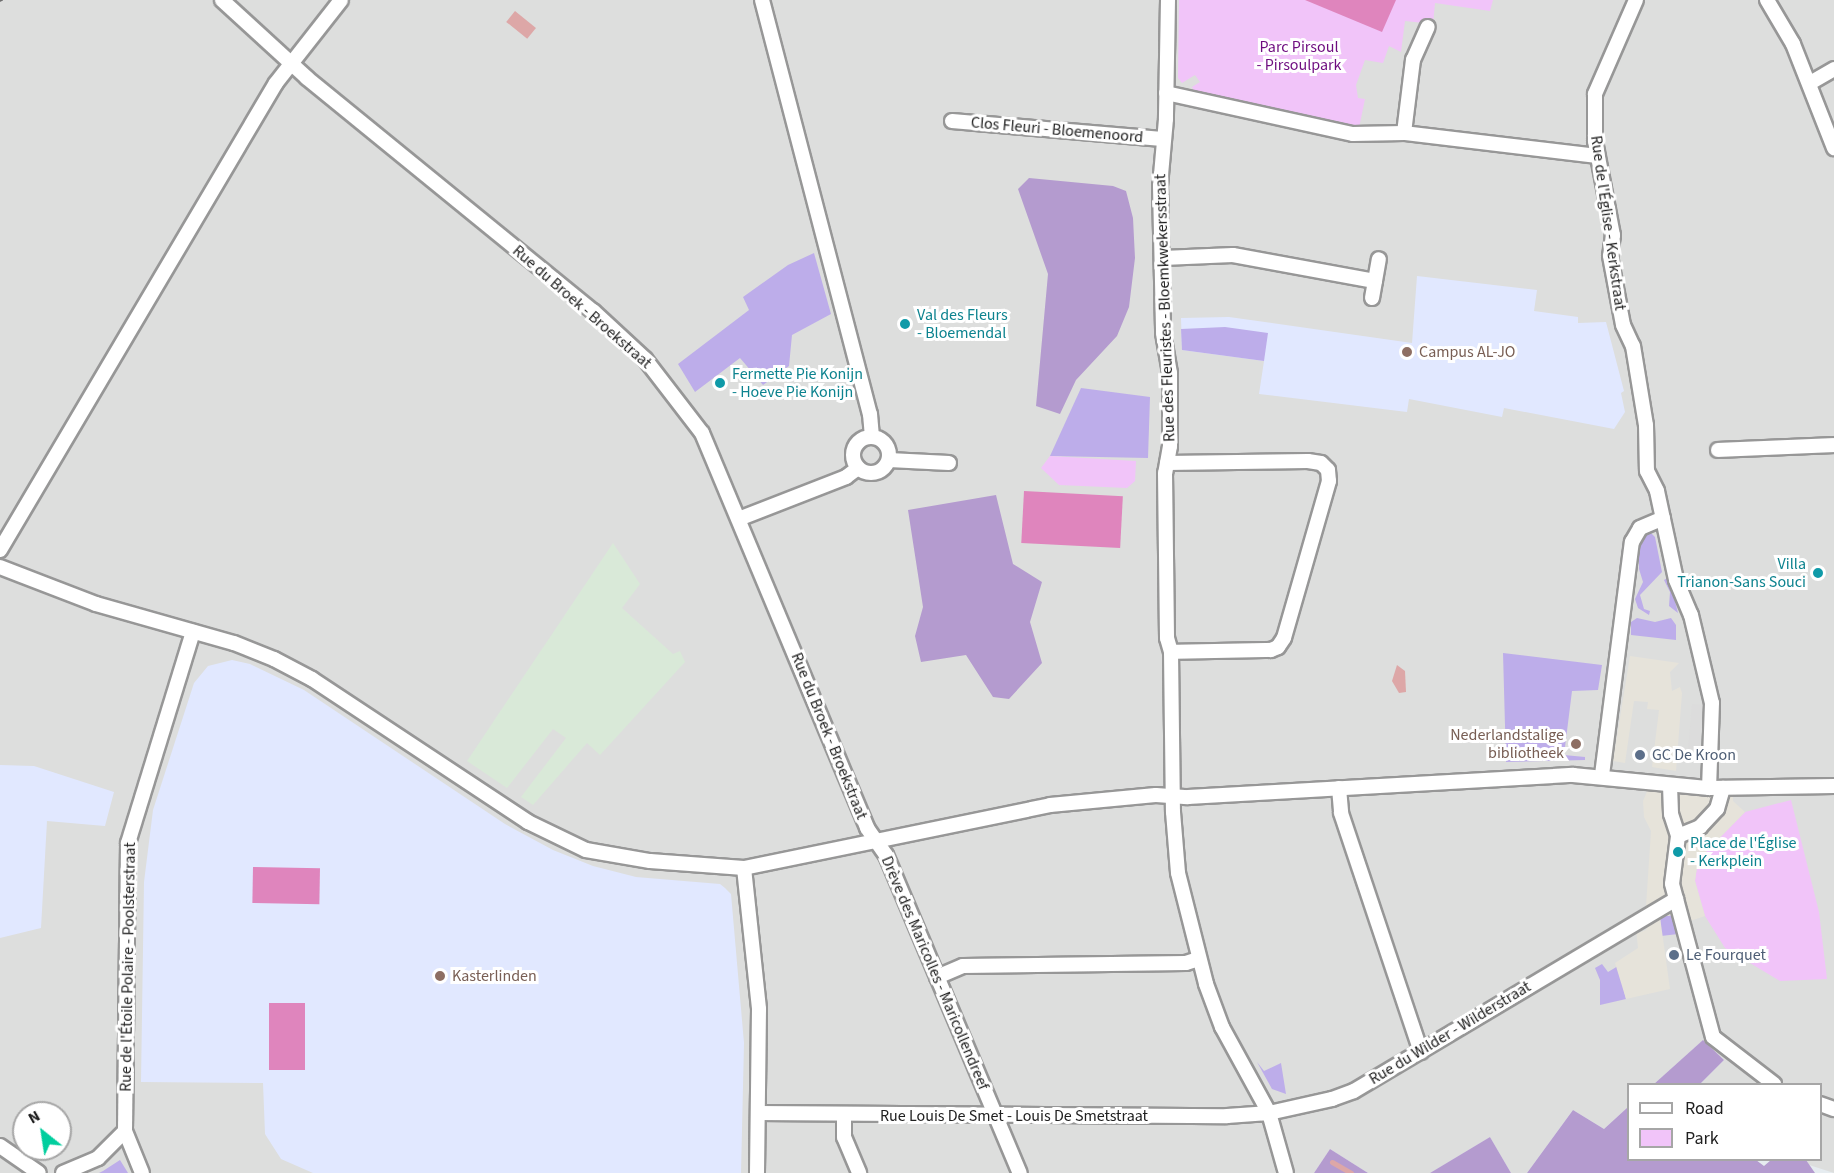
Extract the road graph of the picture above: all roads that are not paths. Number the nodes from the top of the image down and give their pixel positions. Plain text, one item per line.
1 (222, 0) edge
2 (341, 0) edge
3 (762, 0) edge
4 (1168, 0) edge
5 (1636, 0) edge
6 (1767, 0) edge
7 (1428, 27) dead end
8 (289, 62) junction
9 (1834, 69) edge
10 (1810, 83) junction
11 (1166, 93) junction
12 (952, 121) dead end
13 (1404, 133) junction
14 (1162, 139) junction
15 (1834, 148) edge
16 (1598, 156) junction
17 (1163, 258) junction
18 (1379, 259) dead end
19 (1375, 280) junction
20 (1372, 298) dead end
21 (872, 436) junction
22 (1834, 445) edge
23 (1718, 450) dead end
24 (889, 460) junction
25 (949, 463) dead end
26 (1167, 463) junction
27 (858, 468) junction
28 (741, 518) junction
29 (1663, 518) junction
30 (0, 550) edge
31 (0, 567) edge
32 (193, 632) junction
33 (1171, 652) junction
34 (1602, 775) junction
35 (1670, 785) junction
36 (1834, 786) edge
37 (1339, 788) junction
38 (1716, 788) junction
39 (1174, 796) junction
40 (1678, 836) junction
41 (875, 840) junction
42 (744, 868) junction
43 (1676, 899) junction
44 (1198, 959) junction
45 (937, 977) junction
46 (1421, 1052) junction
47 (1773, 1083) edge
48 (758, 1113) junction
49 (1269, 1113) junction
50 (844, 1115) junction
51 (996, 1116) junction
52 (125, 1131) junction
53 (0, 1146) edge
54 (39, 1173) edge
55 (63, 1173) edge
56 (141, 1173) edge
57 (757, 1173) edge
58 (859, 1173) edge
59 (1020, 1173) edge
60 (1286, 1173) edge

1 - 8 street, Rue du Broek - Broekstraat
2 - 8 street
3 - 21 street
4 - 11 street, Rue des Fleuristes - Bloemkwekersstraat
5 - 16 street, Rue de l'Église - Kerkstraat
6 - 10 street
7 - 13 street
8 - 28 street, Rue du Broek - Broekstraat
8 - 30 street
9 - 10 street
10 - 15 street
11 - 13 street
11 - 14 street, Rue des Fleuristes - Bloemkwekersstraat
12 - 14 street, Clos Fleuri - Bloemenoord
13 - 16 street
14 - 17 street, Rue des Fleuristes - Bloemkwekersstraat
16 - 29 street, Rue de l'Église - Kerkstraat
17 - 19 street
17 - 26 street, Rue des Fleuristes - Bloemkwekersstraat
18 - 19 street
19 - 20 street
21 - 24 street
21 - 27 street
22 - 23 street
24 - 25 street
24 - 27 street
26 - 33 street, Rue des Fleuristes - Bloemkwekersstraat
26 - 33 street
27 - 28 street
28 - 41 street, Rue du Broek - Broekstraat
29 - 34 street
29 - 38 street, Rue de l'Église - Kerkstraat
31 - 32 street
32 - 42 street
32 - 52 street, Rue de l'Étoile Polaire - Poolsterstraat
33 - 39 street, Rue des Fleuristes - Bloemkwekersstraat
34 - 35 street
34 - 37 street
35 - 38 street
35 - 40 street
36 - 38 street
37 - 39 street
37 - 46 street
38 - 40 street
39 - 41 street
39 - 44 street, Rue des Fleuristes - Bloemkwekersstraat
40 - 43 street
41 - 42 street
41 - 45 street, Drève des Maricolles - Maricollendreef
42 - 48 street
43 - 46 street, Rue du Wilder - Wilderstraat
43 - 47 street
44 - 45 street
44 - 49 street, Rue des Fleuristes - Bloemkwekersstraat
45 - 51 street, Drève des Maricolles - Maricollendreef
46 - 49 street, Rue du Wilder - Wilderstraat
48 - 50 street, Rue Louis De Smet - Louis De Smetstraat
48 - 57 street
49 - 51 street, Rue Louis De Smet - Louis De Smetstraat
49 - 60 street
50 - 51 street, Rue Louis De Smet - Louis De Smetstraat
50 - 58 street
51 - 59 street, Drève des Maricolles - Maricollendreef
52 - 55 street
52 - 56 street, Rue de l'Étoile Polaire - Poolsterstraat
53 - 54 street

